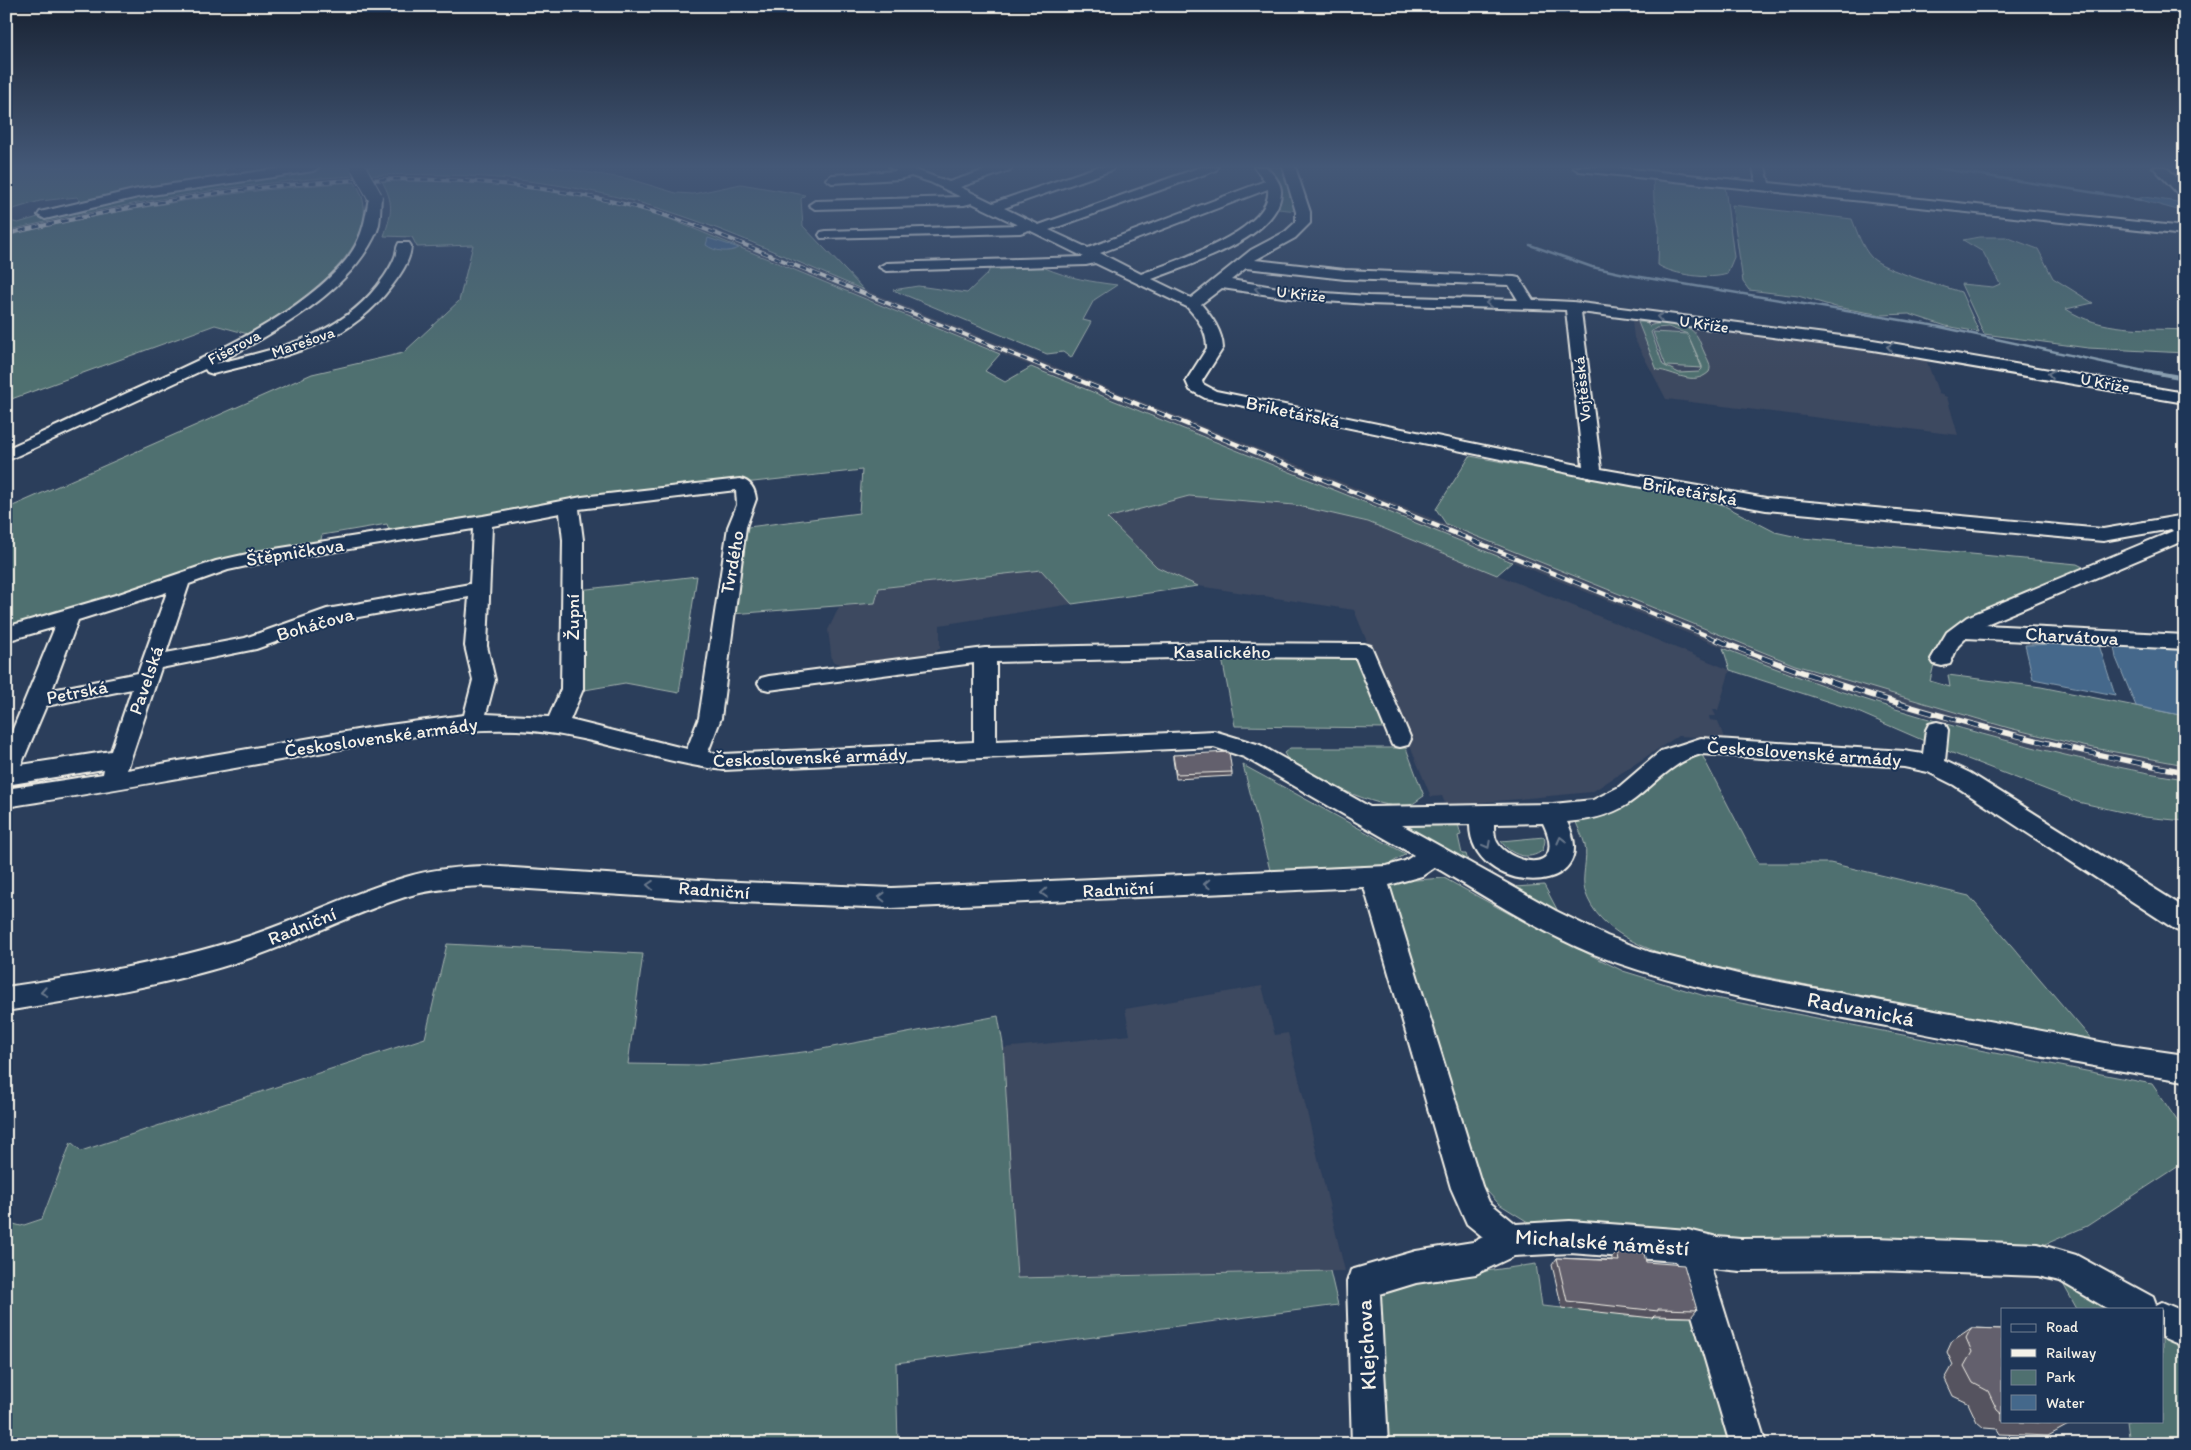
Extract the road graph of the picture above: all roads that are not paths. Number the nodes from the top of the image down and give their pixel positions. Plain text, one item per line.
1 (369, 235) edge
2 (863, 235) edge
3 (1051, 235) edge
4 (1144, 235) edge
5 (1243, 235) edge
6 (1290, 235) edge
7 (826, 236) dead end
8 (404, 246) dead end
9 (1094, 255) junction
10 (1244, 263) junction
11 (886, 267) dead end
12 (1142, 278) junction
13 (1220, 283) junction
14 (1192, 304) junction
15 (1528, 304) junction
16 (1573, 306) junction
17 (223, 353) junction
18 (241, 362) junction
19 (162, 384) junction
20 (2185, 398) edge
21 (6, 456) edge
22 (1593, 473) junction
23 (592, 502) joint
24 (569, 506) junction
25 (483, 522) junction
26 (2180, 522) edge
27 (2084, 534) junction
28 (2110, 563) junction
29 (180, 580) junction
30 (478, 590) junction
31 (69, 616) junction
32 (1960, 631) junction
33 (6, 634) edge
34 (2185, 642) edge
35 (985, 655) junction
36 (1942, 659) dead end
37 (149, 671) junction
38 (769, 683) dead end
39 (38, 700) junction
40 (472, 722) junction
41 (556, 725) junction
42 (1937, 730) dead end
43 (1400, 739) dead end
44 (985, 749) junction
45 (120, 758) junction
46 (693, 759) junction
47 (1933, 765) junction
48 (6, 772) edge
49 (6, 776) edge
50 (112, 782) junction
51 (6, 798) edge
52 (1550, 813) junction
53 (1482, 815) junction
54 (1365, 816) junction
55 (1433, 855) junction
56 (1374, 877) junction
57 (1547, 919) joint
58 (2185, 922) edge
59 (6, 998) edge
60 (2185, 1068) edge
61 (1511, 1240) junction
62 (1688, 1246) junction
63 (2139, 1308) edge
64 (2164, 1320) edge
65 (2185, 1330) edge
66 (1370, 1444) edge
67 (1748, 1444) edge

1 - 17 street, Fišerova, bridge
2 - 7 street
3 - 9 street
4 - 9 street
5 - 12 street
6 - 10 street
8 - 18 street, Marešova
9 - 11 street
9 - 12 street
10 - 13 street
10 - 15 street
12 - 14 street
13 - 14 street
15 -> 13 street, U Kříže
14 - 22 street, Briketářská
15 - 16 street, U Kříže
20 -> 16 street, U Kříže
16 - 22 street, Vojtěšská
17 - 18 street
17 - 19 street, Fišerova
18 - 19 street, Marešova
19 - 21 street, Fišerova
22 - 27 street, Briketářská
23 - 24 street, Štěpničkova
23 - 46 street, Tvrdého
24 - 25 street, Štěpničkova
24 - 41 street, Župní
25 - 29 street, Štěpničkova
25 - 30 street
26 - 27 street, Briketářská
26 - 28 street
27 - 28 street
28 - 32 street
29 - 31 street, Štěpničkova
29 - 37 street, Pavelská
30 - 37 street, Boháčova
30 - 40 street
31 - 33 street, Štěpničkova
31 - 39 street
32 - 34 street, Charvátova
32 - 36 street
35 - 38 street, Kasalického
35 - 43 street, Kasalického
35 - 44 street
37 - 39 street, Petrská
37 - 45 street, Pavelská
39 - 48 street
40 - 41 street, Československé armády
40 - 50 street, Československé armády
41 - 46 street, Československé armády
42 - 47 street
44 - 46 street, Československé armády
44 - 54 street, Československé armády
45 - 49 street
45 - 50 street, Pavelská
47 - 52 street, Československé armády
47 - 58 street
50 - 51 street, Československé armády
52 - 53 street, Československé armády
53 -> 52 street
53 - 54 street, Československé armády
54 - 55 street, Československé armády
55 - 56 street, Radniční
55 - 57 street, Československé armády
56 -> 59 street, Radniční
56 - 61 street, Michalské náměstí
57 - 60 street, Radvanická
61 - 62 street, Michalské náměstí
61 - 66 street, Klejchova
62 - 63 street, Michalské náměstí
62 - 67 street
64 - 65 street

